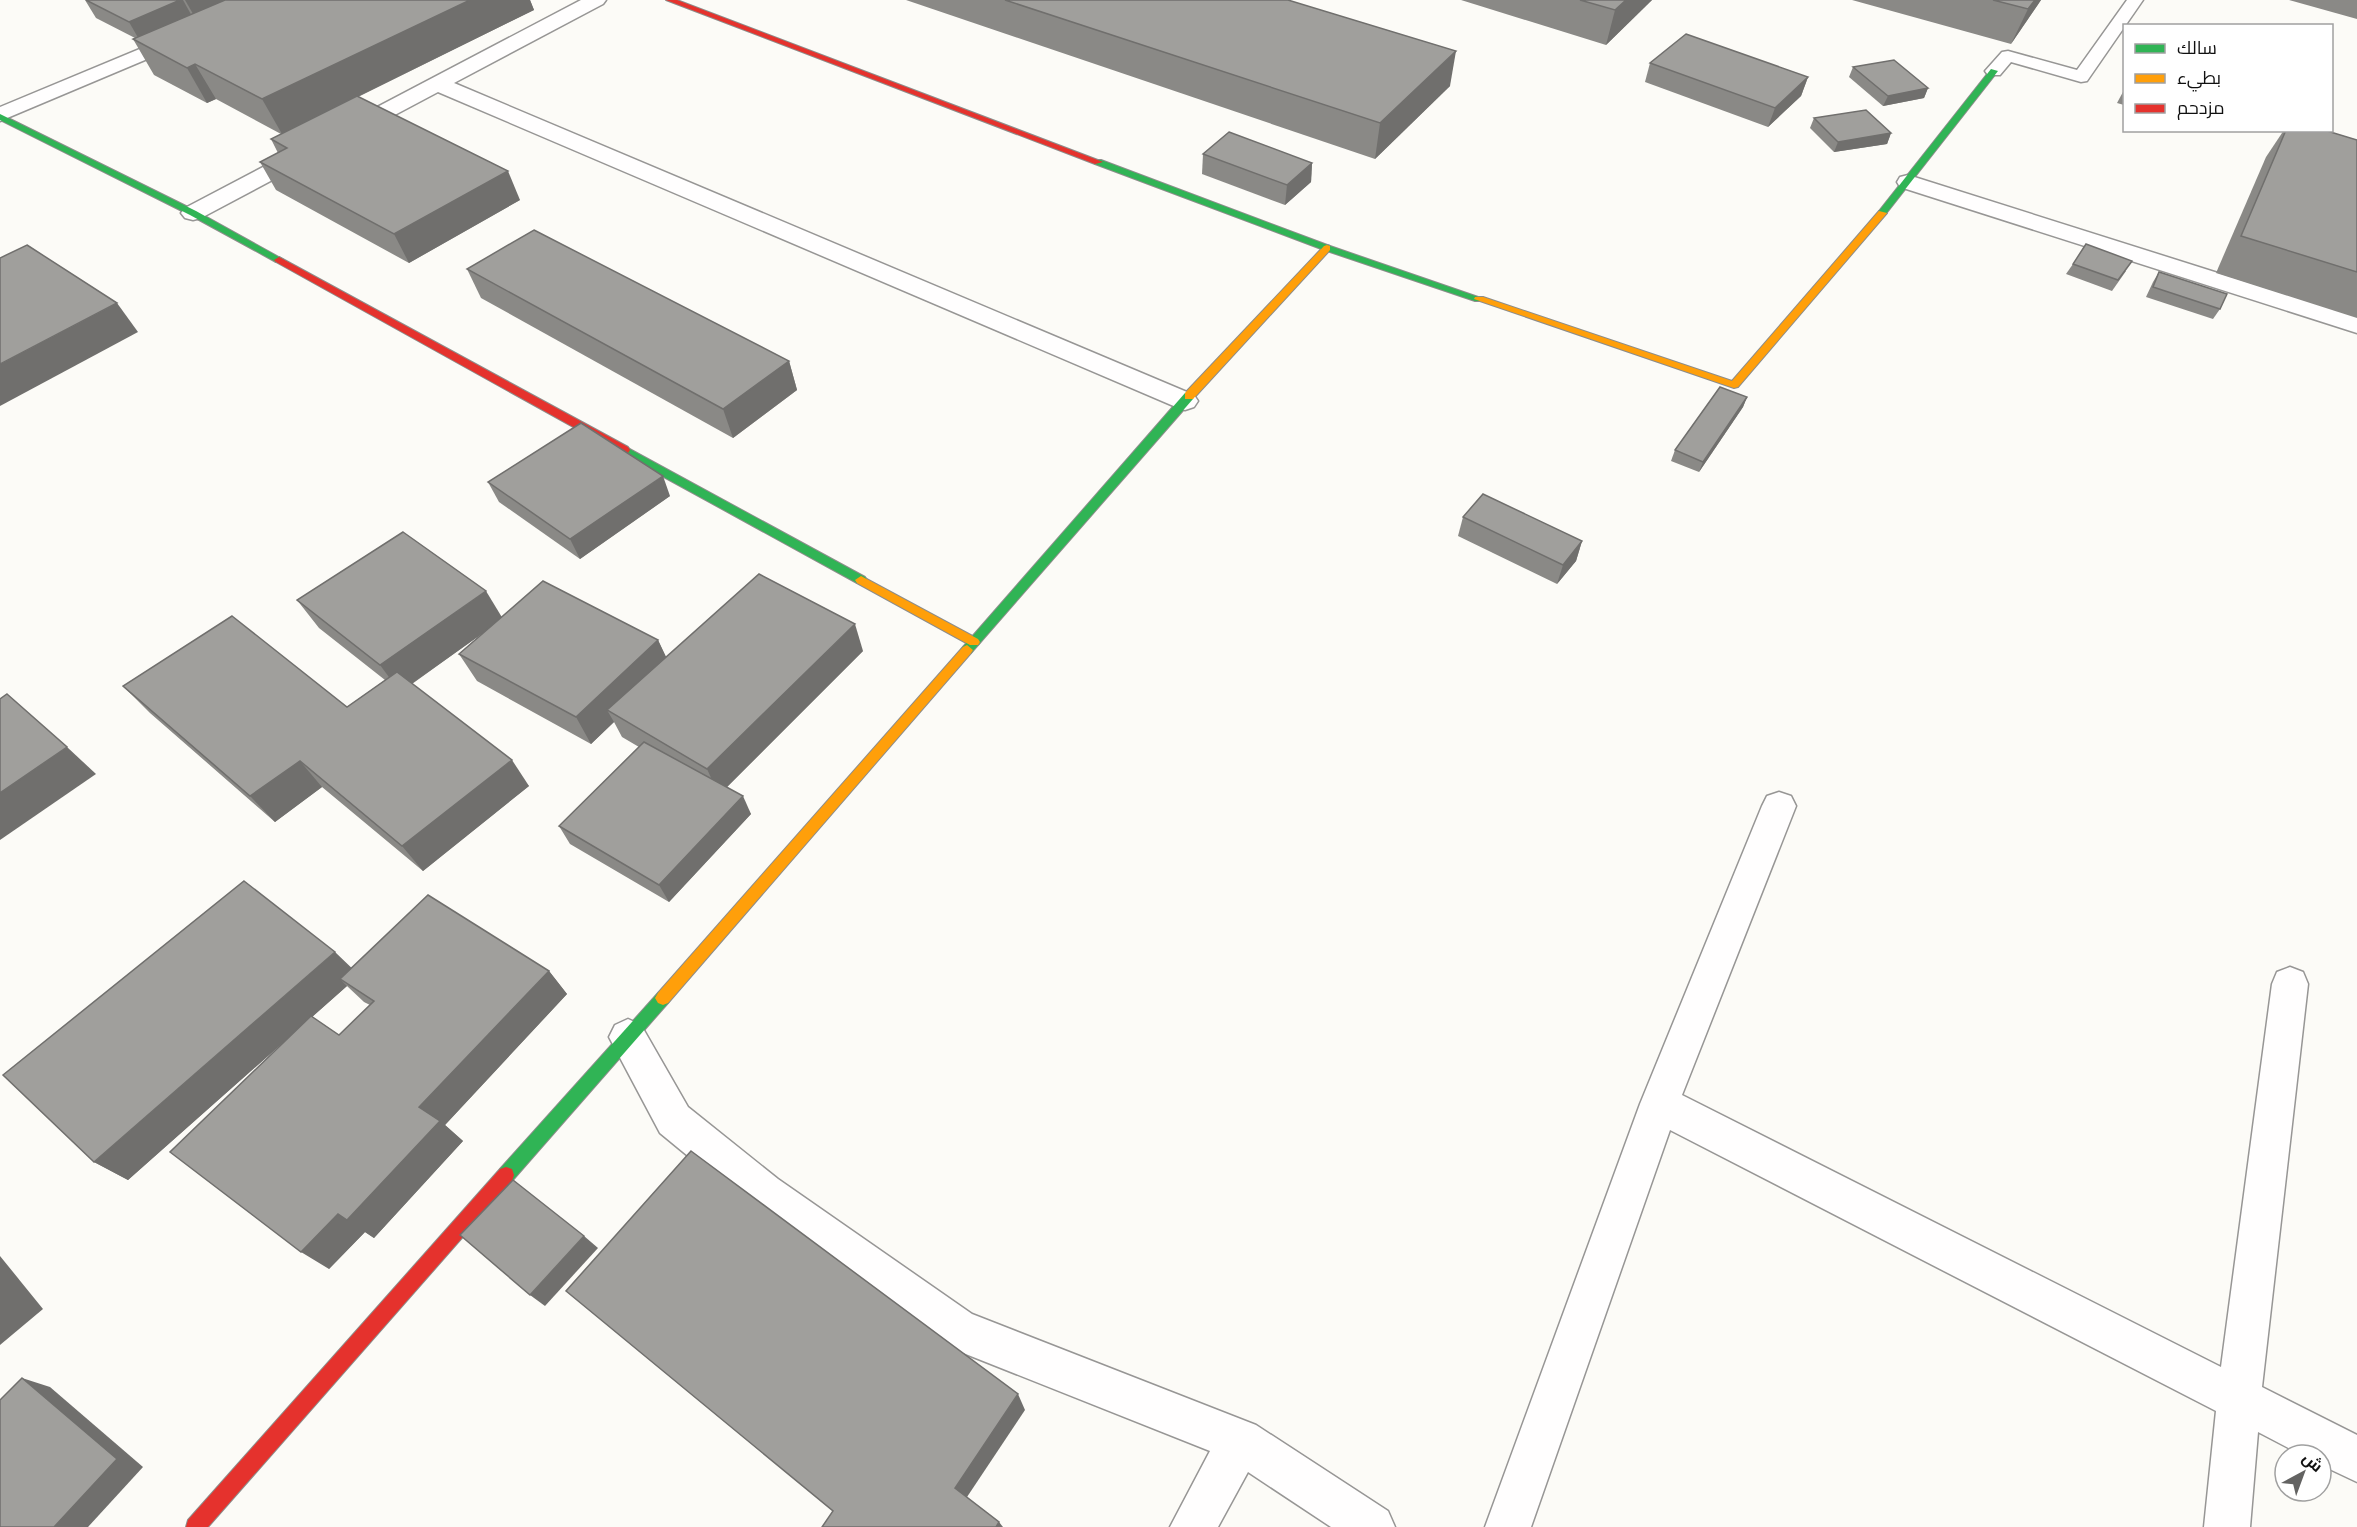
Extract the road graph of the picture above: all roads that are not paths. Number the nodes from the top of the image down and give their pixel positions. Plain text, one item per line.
1 (596, 0) edge
2 (670, 0) edge
3 (2135, 0) edge
4 (204, 28) edge
5 (1994, 71) joint
6 (438, 84) junction
7 (0, 116) edge
8 (1908, 182) junction
9 (193, 213) junction
10 (1327, 248) junction
11 (2357, 325) edge
12 (1185, 401) junction
13 (974, 642) junction
14 (1779, 806) dead end
15 (2290, 984) dead end
16 (628, 1036) junction
17 (1659, 1104) junction
18 (2239, 1399) junction
19 (1240, 1441) junction
20 (2357, 1460) edge
21 (195, 1527) edge
22 (1193, 1527) edge
23 (1372, 1527) edge
24 (1508, 1527) edge
25 (2227, 1527) edge

1 - 6 street
2 - 10 street
3 - 5 lane
4 - 7 street
5 - 8 street
6 - 9 street
6 - 12 street
7 - 9 street
8 - 10 street
8 - 11 street
9 - 13 street
10 - 12 street
12 - 13 street
13 - 16 street
14 - 17 street
15 - 18 street
16 - 19 street
16 - 21 street
17 - 18 street
17 - 24 street
18 - 20 street
18 - 25 street
19 - 22 street
19 - 23 street

